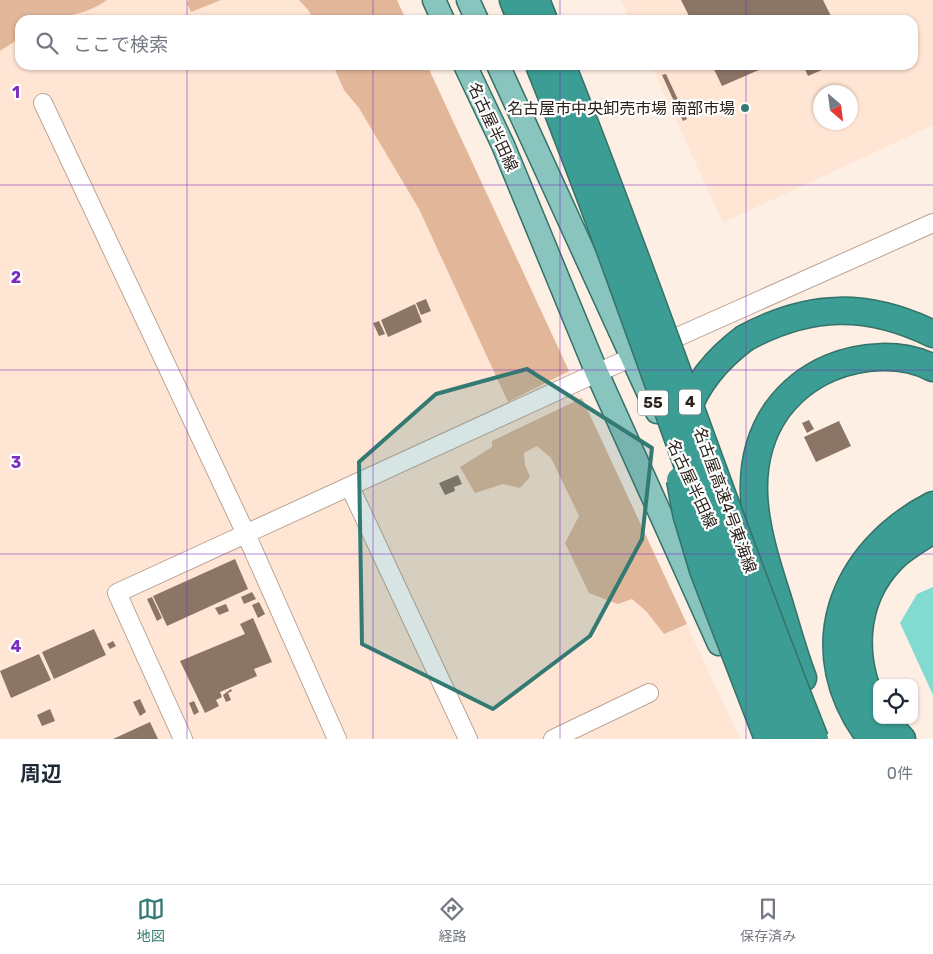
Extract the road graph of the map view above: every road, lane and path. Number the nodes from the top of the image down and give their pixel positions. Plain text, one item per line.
1 (434, 0) edge
2 (513, 0) edge
3 (536, 0) edge
4 (441, 15) edge
5 (519, 15) edge
6 (542, 15) edge
7 (467, 70) edge
8 (500, 70) edge
9 (541, 70) edge
10 (564, 70) edge
11 (43, 103) dead end
12 (933, 224) edge
13 (933, 334) edge
14 (632, 357) junction
15 (933, 368) edge
16 (597, 373) junction
17 (350, 487) junction
18 (933, 505) edge
19 (933, 530) edge
20 (246, 534) junction
21 (648, 692) dead end
22 (873, 702) edge
23 (888, 724) edge
24 (183, 739) edge
25 (337, 739) edge
26 (468, 739) edge
27 (554, 739) edge
28 (761, 739) edge
29 (768, 739) edge
30 (790, 739) edge
31 (811, 739) edge
32 (815, 739) edge
33 (827, 739) edge
34 (871, 739) edge
35 (902, 739) edge

1 - 4 main road
2 - 5 highway
3 - 6 highway
7 - 16 main road, 名古屋半田線 / 55
8 - 14 main road, 名古屋半田線 / 55
9 - 30 highway, 名古屋高速4号東海線 / 4, bridge
10 - 32 highway, 名古屋高速4号東海線 / 4, bridge
11 - 20 street
12 - 14 street
13 - 29 highway, bridge
14 - 16 street
14 - 31 main road, 名古屋半田線 / 55
15 - 33 highway
16 - 17 street
16 - 28 main road, 名古屋半田線 / 55
17 - 20 street
17 - 26 street
18 - 34 highway
19 - 22 highway
20 - 24 street
20 - 25 street
21 - 27 street
23 - 35 highway

